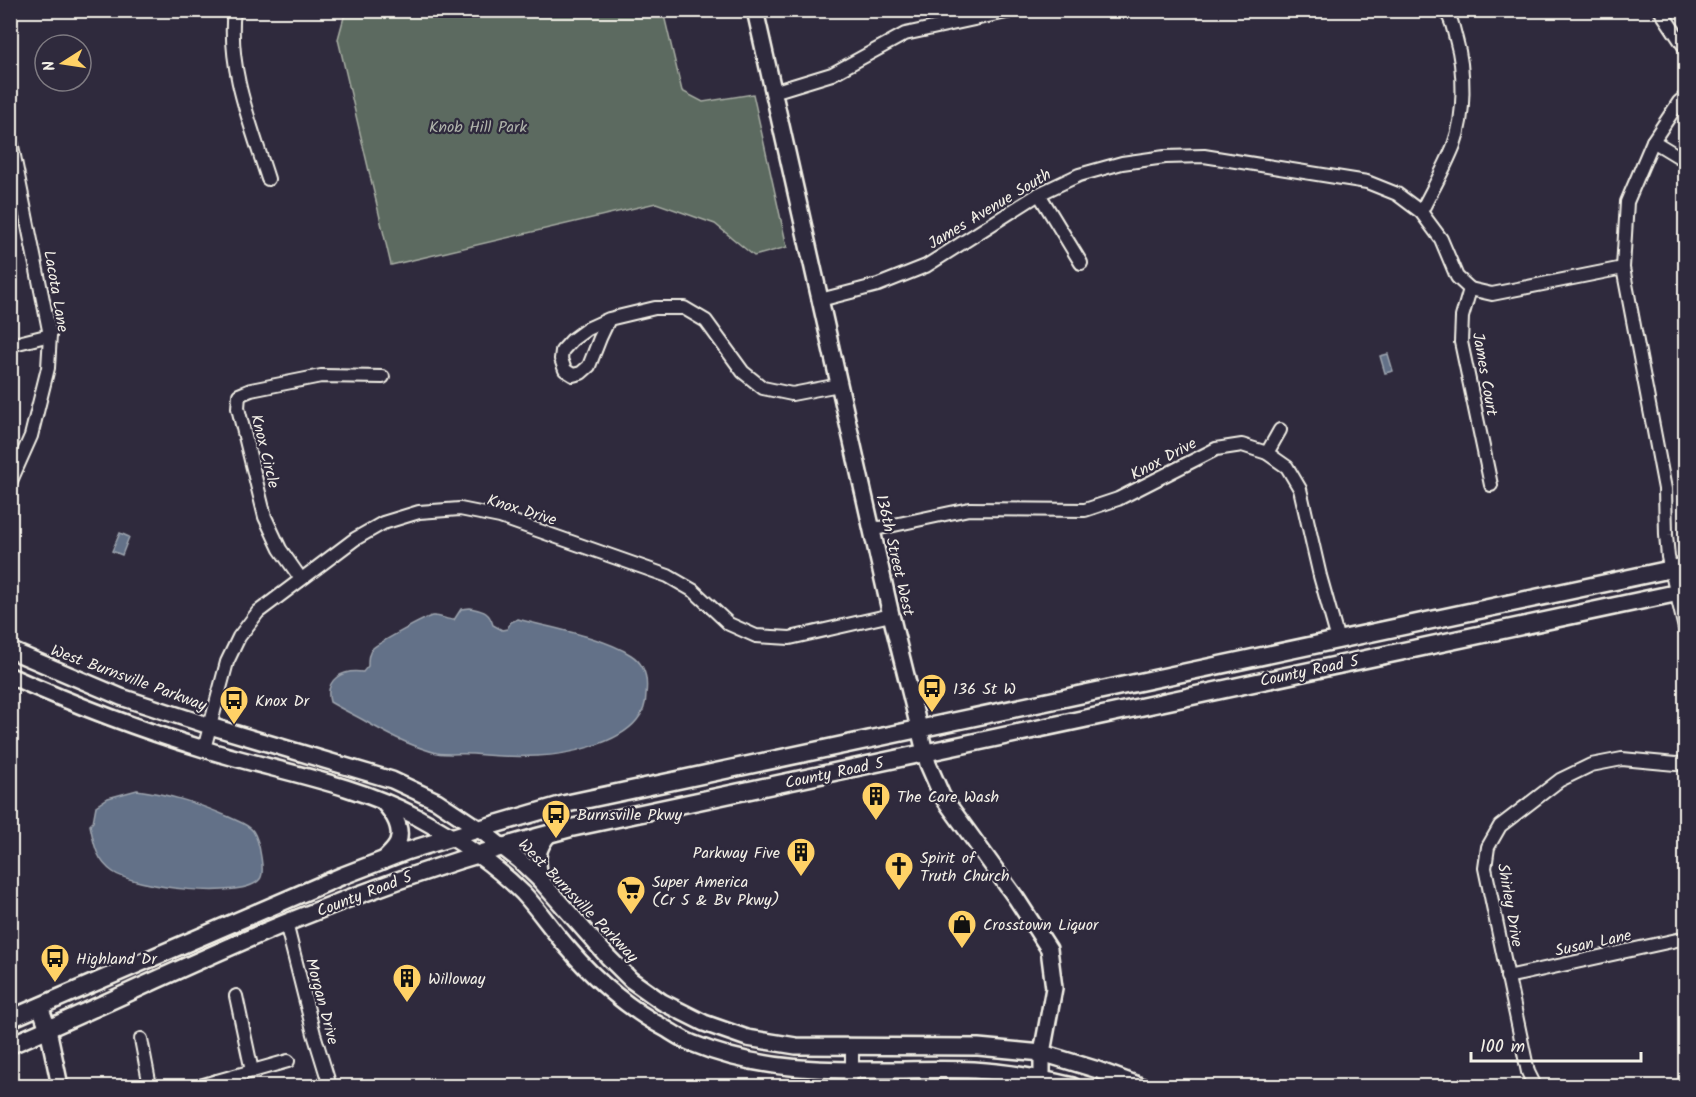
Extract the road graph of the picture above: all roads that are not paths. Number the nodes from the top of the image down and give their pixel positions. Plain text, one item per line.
1 (234, 10) edge
2 (755, 10) edge
3 (1016, 10) edge
4 (1444, 10) edge
5 (1660, 10) edge
6 (1686, 49) edge
7 (773, 92) junction
8 (1686, 96) edge
9 (10, 136) edge
10 (1653, 141) junction
11 (1686, 161) edge
12 (14, 173) edge
13 (268, 179) dead end
14 (1039, 194) junction
15 (1421, 212) junction
16 (1081, 263) dead end
17 (1623, 268) junction
18 (1470, 289) junction
19 (820, 300) junction
20 (609, 319) junction
21 (50, 335) junction
22 (10, 345) edge
23 (383, 377) dead end
24 (839, 385) junction
25 (1280, 430) dead end
26 (1267, 453) junction
27 (10, 483) edge
28 (1491, 485) dead end
29 (871, 527) junction
30 (1678, 568) edge
31 (302, 579) junction
32 (1681, 592) edge
33 (891, 615) junction
34 (1686, 633) edge
35 (1338, 640) junction
36 (10, 650) edge
37 (10, 676) edge
38 (210, 726) junction
39 (918, 729) junction
40 (204, 749) junction
41 (924, 752) junction
42 (1686, 763) edge
43 (382, 801) junction
44 (478, 829) junction
45 (550, 833) junction
46 (451, 838) junction
47 (501, 846) junction
48 (475, 855) junction
49 (383, 861) junction
50 (540, 880) junction
51 (286, 923) junction
52 (1686, 938) edge
53 (1508, 977) junction
54 (631, 980) junction
55 (236, 996) dead end
56 (618, 998) junction
57 (40, 1006) junction
58 (10, 1019) edge
59 (48, 1029) junction
60 (141, 1039) dead end
61 (10, 1045) edge
62 (852, 1046) junction
63 (1042, 1053) junction
64 (288, 1061) dead end
65 (252, 1071) junction
66 (852, 1071) junction
67 (1042, 1078) junction
68 (217, 1084) edge
69 (60, 1086) edge
70 (150, 1086) edge
71 (200, 1086) edge
72 (330, 1086) edge
73 (849, 1086) edge
74 (1073, 1086) edge
75 (1141, 1086) edge
76 (1535, 1086) edge

1 - 13 street
2 - 7 street, 136th Street West
3 - 7 street
4 - 15 street
5 - 6 street
7 - 19 street, 136th Street West
8 - 10 street
9 - 12 street, Lacota Lane
10 - 11 street
10 - 17 street
12 - 21 street, Lacota Lane
14 - 15 street, James Avenue South
14 - 16 street
14 - 19 street, James Avenue South
15 - 18 street
17 - 18 street
17 - 30 street
18 - 28 street, James Court
19 - 24 street, 136th Street West
20 - 20 street
20 - 24 street
21 - 22 street
21 - 27 street, Lacota Lane
23 - 31 street, Knox Circle
24 - 29 street, 136th Street West
25 - 26 street
26 - 29 street, Knox Drive
26 - 35 street, Knox Drive
29 - 33 street, 136th Street West
30 - 32 street
30 - 35 main road, County Road 5
31 - 33 street, Knox Drive
31 - 38 street, Knox Drive
32 - 34 street
32 - 41 main road, County Road 5
33 - 39 street, 136th Street West
35 - 39 main road, County Road 5
36 - 38 street, West Burnsville Parkway
37 - 40 street
38 - 40 street, Knox Drive
38 - 44 street, West Burnsville Parkway
39 - 41 street, 136th Street West
39 - 44 main road, County Road 5
40 - 43 street
41 - 45 main road, County Road 5
41 - 63 street, 136th Street West
42 - 53 street, Shirley Drive
43 - 46 street
43 - 49 street
44 - 46 main road, County Road 5
44 - 47 street, West Burnsville Parkway
45 - 47 main road, County Road 5
45 - 50 street
46 - 48 street
46 - 49 main road, County Road 5
47 - 48 main road, County Road 5
47 - 50 street, West Burnsville Parkway
48 - 51 main road, County Road 5
48 - 56 street
49 - 57 main road, County Road 5
50 - 54 street, West Burnsville Parkway
51 - 59 main road, County Road 5
51 - 72 street, Morgan Drive
52 - 53 street, Susan Lane
53 - 76 street, Shirley Drive
54 - 56 street
54 - 62 street, West Burnsville Parkway
55 - 65 street
56 - 66 street
57 - 58 main road, County Road 5
57 - 59 street
59 - 61 main road, County Road 5
59 - 69 street
60 - 70 street
62 - 63 street, West Burnsville Parkway
62 - 66 street
63 - 67 street, 136th Street West
63 - 75 street, West Burnsville Parkway
64 - 65 street
65 - 68 street
66 - 67 street
66 - 73 street
67 - 74 street
68 - 71 street

